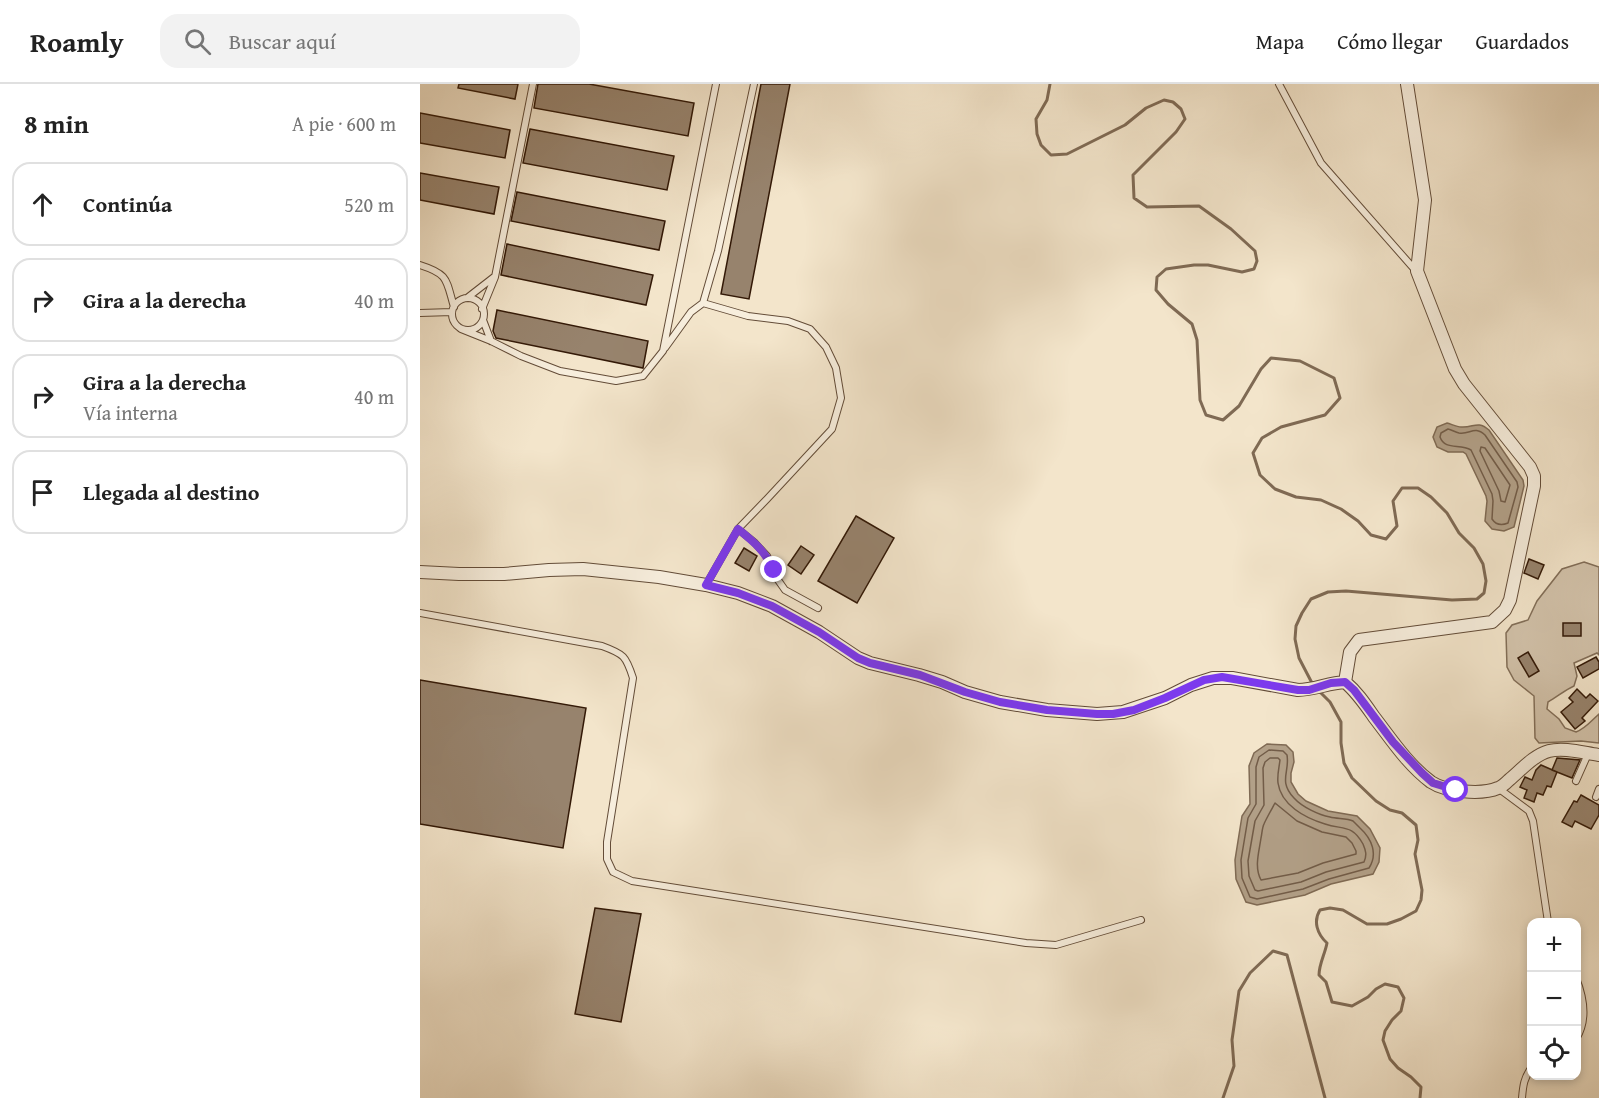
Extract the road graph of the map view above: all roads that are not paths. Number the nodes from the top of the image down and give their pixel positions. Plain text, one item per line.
1 (532, 84) edge
2 (716, 84) edge
3 (754, 84) edge
4 (1279, 84) edge
5 (1407, 84) edge
6 (420, 266) edge
7 (1417, 271) junction
8 (495, 277) junction
9 (466, 299) junction
10 (703, 303) junction
11 (453, 309) junction
12 (482, 309) junction
13 (420, 313) edge
14 (483, 320) junction
15 (461, 328) junction
16 (491, 341) junction
17 (663, 351) junction
18 (738, 529) junction
19 (420, 572) edge
20 (706, 585) junction
21 (818, 608) dead end
22 (420, 613) edge
23 (1345, 682) junction
24 (1593, 754) edge
25 (1576, 782) dead end
26 (1498, 788) junction
27 (1599, 789) edge
28 (1596, 797) dead end
29 (1547, 918) edge
30 (1141, 920) dead end
31 (1581, 990) edge
32 (1581, 1030) edge
33 (1527, 1072) edge
34 (1522, 1098) edge

1 - 8 lane
2 - 17 lane
3 - 10 lane
4 - 7 lane
5 - 7 street
6 - 11 lane
7 - 23 street
8 - 9 lane
8 - 12 lane
9 - 11 lane
9 - 12 lane
10 - 17 lane
10 - 18 lane
11 - 13 lane
11 - 15 lane
12 - 14 lane
14 - 15 lane
14 - 16 lane
15 - 16 lane
16 - 17 lane
18 - 20 lane
18 - 21 lane
19 - 20 street
20 - 23 street
22 - 30 lane
23 - 26 street
24 - 25 lane
24 - 26 street
26 - 29 lane
27 - 28 lane
31 - 32 lane
33 - 34 lane

